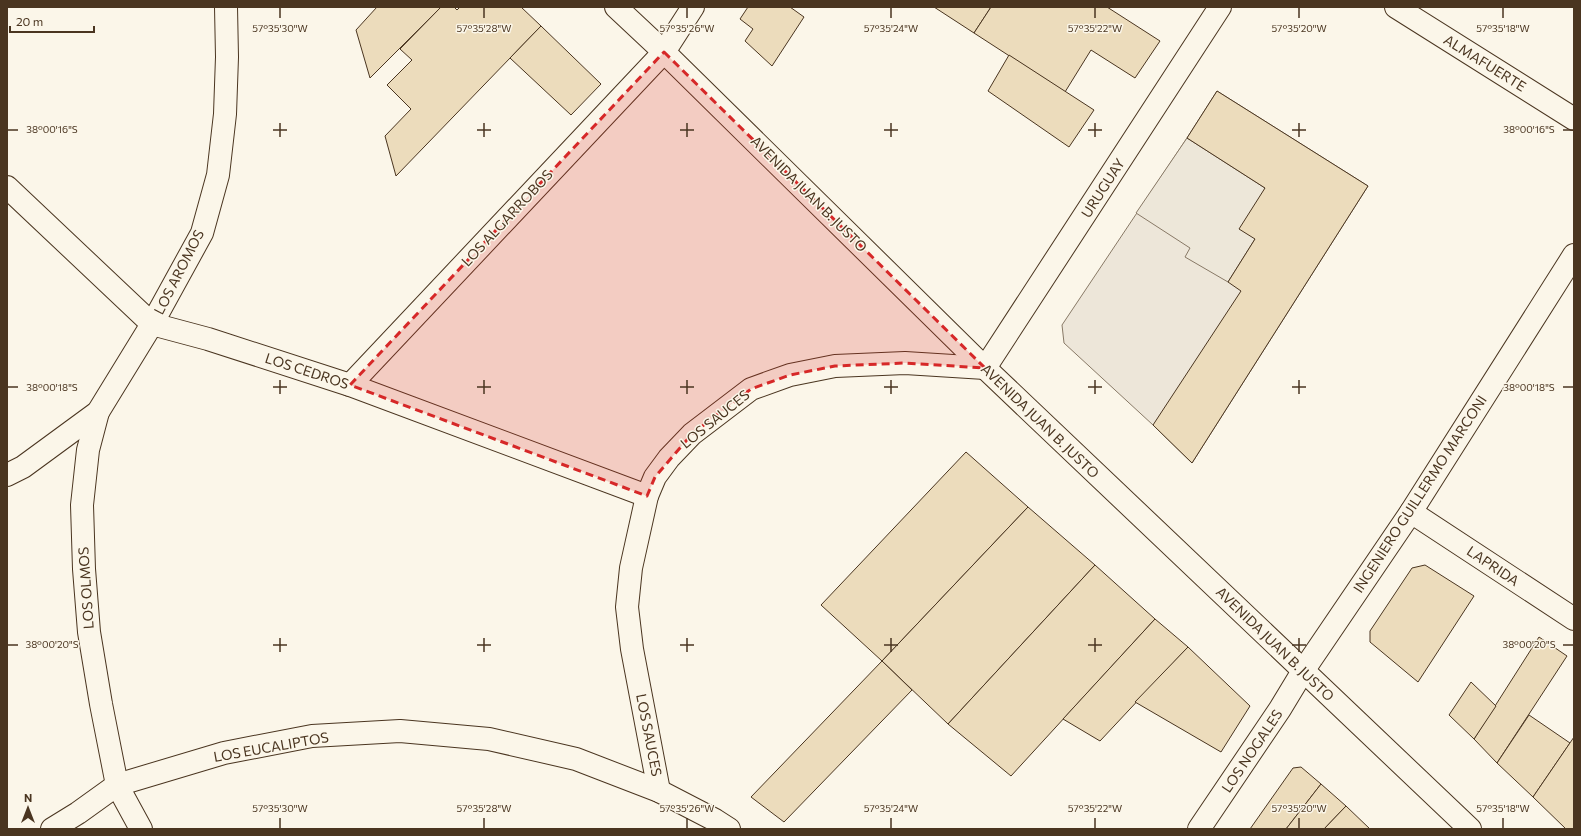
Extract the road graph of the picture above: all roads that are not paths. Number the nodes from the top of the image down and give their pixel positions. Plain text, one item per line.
1 (226, 7) edge
2 (616, 7) edge
3 (693, 7) edge
4 (1220, 7) edge
5 (1396, 7) edge
6 (664, 52) junction
7 (1574, 119) edge
8 (7, 187) edge
9 (1574, 255) edge
10 (152, 324) junction
11 (986, 368) junction
12 (350, 385) junction
13 (98, 412) junction
14 (7, 475) edge
15 (646, 496) junction
16 (1411, 512) junction
17 (1574, 619) edge
18 (1303, 671) junction
19 (117, 785) junction
20 (659, 791) junction
21 (52, 829) edge
22 (141, 829) edge
23 (729, 829) edge
24 (1199, 829) edge
25 (1470, 829) edge

1 - 10 street, LOS AROMOS
2 - 6 street, AVENIDA JUAN B. JUSTO
3 - 6 street, LOS ALGARROBOS
4 - 11 street, URUGUAY
5 - 7 street, ALMAFUERTE
6 - 11 street, AVENIDA JUAN B. JUSTO
6 - 12 street, LOS ALGARROBOS
8 - 10 street, LOS CEDROS
9 - 16 street, INGENIERO GUILLERMO MARCONI
10 - 12 street, LOS CEDROS
10 - 13 street, LOS AROMOS
11 - 15 street, LOS SAUCES
11 - 18 street, AVENIDA JUAN B. JUSTO
12 - 15 street, LOS CEDROS
13 - 14 street, LOS AROMOS
13 - 19 street, LOS OLMOS
15 - 20 street, LOS SAUCES
16 - 17 street, LAPRIDA
16 - 18 street, INGENIERO GUILLERMO MARCONI
18 - 24 street, LOS NOGALES
18 - 25 street, AVENIDA JUAN B. JUSTO
19 - 20 street, LOS EUCALIPTOS
19 - 21 street, LOS EUCALIPTOS
19 - 22 street, LOS OLMOS
20 - 23 street, LOS EUCALIPTOS

